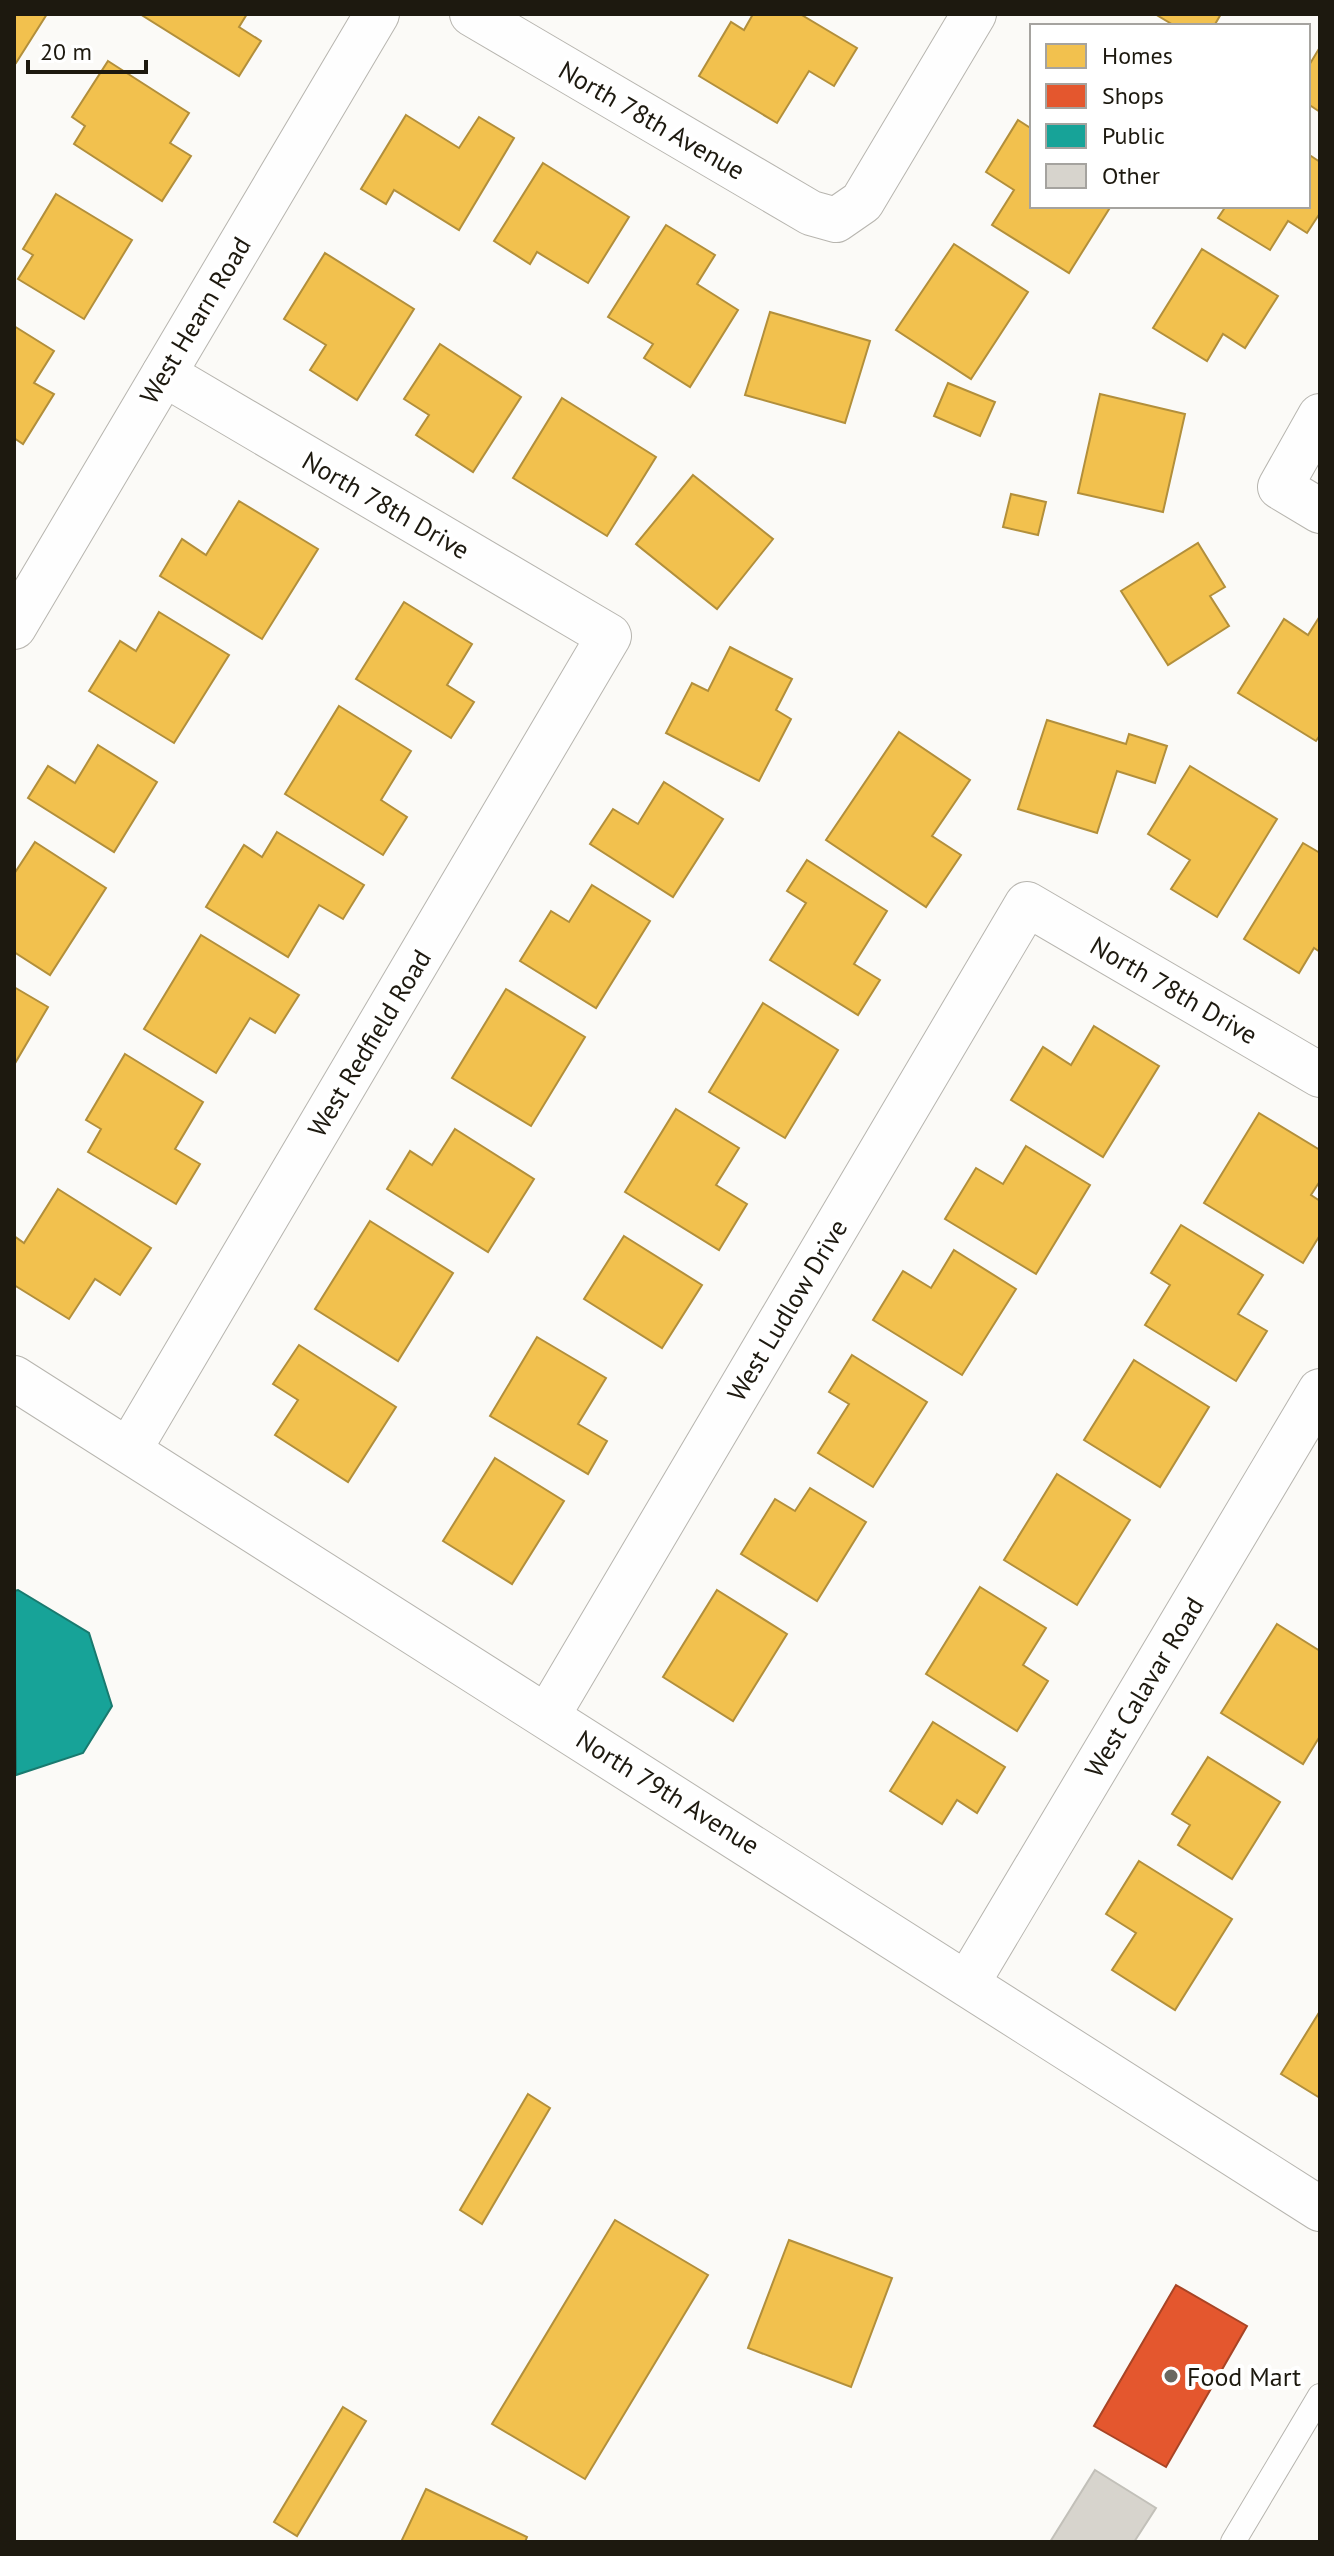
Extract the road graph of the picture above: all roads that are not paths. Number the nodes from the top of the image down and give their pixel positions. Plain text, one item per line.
1 (377, 14) edge
2 (472, 14) edge
3 (974, 14) edge
4 (164, 374) junction
5 (1320, 416) edge
6 (1320, 511) edge
7 (14, 627) edge
8 (609, 636) joint
9 (1027, 904) joint
10 (1320, 1075) edge
11 (14, 1378) edge
12 (1320, 1391) edge
13 (129, 1450) junction
14 (548, 1715) junction
15 (968, 1982) junction
16 (1320, 2209) edge
17 (1320, 2396) edge
18 (1233, 2542) edge

1 - 4 street, West Hearn Road
2 - 3 street, North 78th Avenue
4 - 7 street, West Hearn Road
4 - 8 street, North 78th Drive
5 - 6 street
8 - 13 street, West Redfield Road
9 - 10 street, North 78th Drive
9 - 14 street, West Ludlow Drive
11 - 13 street, North 79th Avenue
12 - 15 street, West Calavar Road
13 - 14 street, North 79th Avenue
14 - 15 street, North 79th Avenue
15 - 16 street, North 79th Avenue
17 - 18 lane

